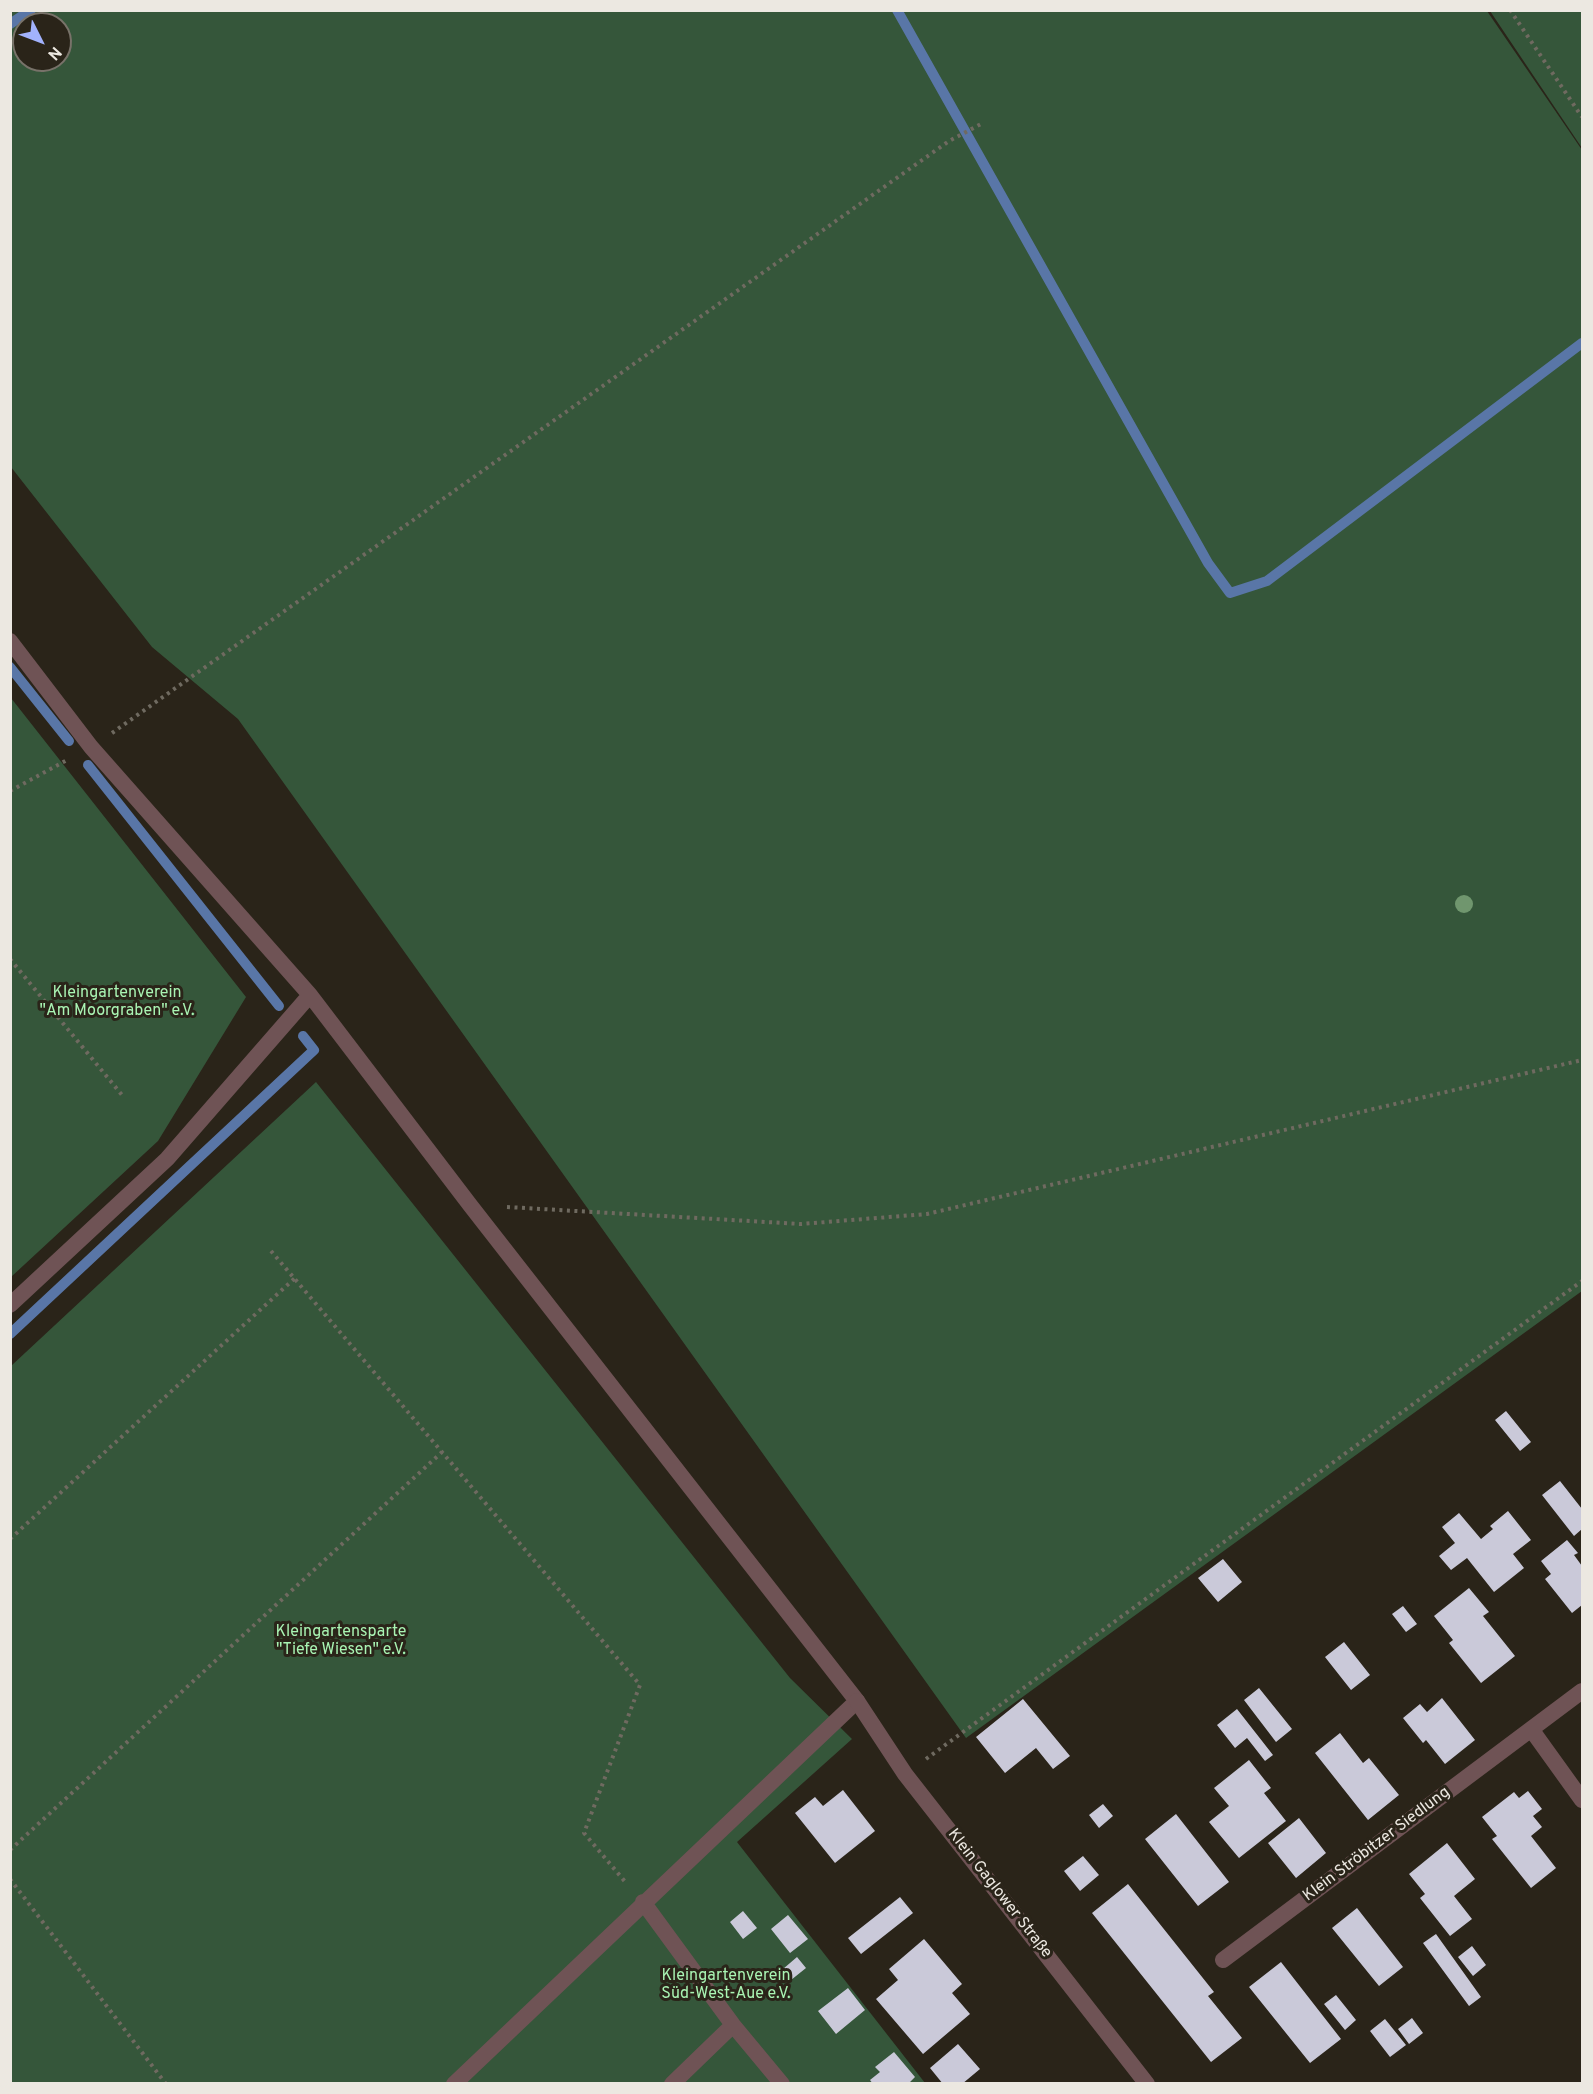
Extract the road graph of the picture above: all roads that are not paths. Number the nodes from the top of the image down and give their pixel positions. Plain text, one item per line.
1 (10, 641) edge
2 (310, 995) junction
3 (10, 1305) edge
4 (1582, 1691) edge
5 (858, 1701) junction
6 (1531, 1729) junction
7 (1582, 1800) edge
8 (642, 1902) junction
9 (1223, 1960) dead end
10 (733, 2025) junction
11 (454, 2084) edge
12 (672, 2084) edge
13 (782, 2084) edge
14 (1147, 2084) edge

1 - 2 street, Klein Gaglower Straße
2 - 3 street
2 - 5 street, Klein Gaglower Straße
4 - 6 street, Klein Ströbitzer Siedlung
5 - 8 street
5 - 14 street, Klein Gaglower Straße
6 - 7 street
6 - 9 street, Klein Ströbitzer Siedlung
8 - 10 street
8 - 11 street
10 - 12 street
10 - 13 street

